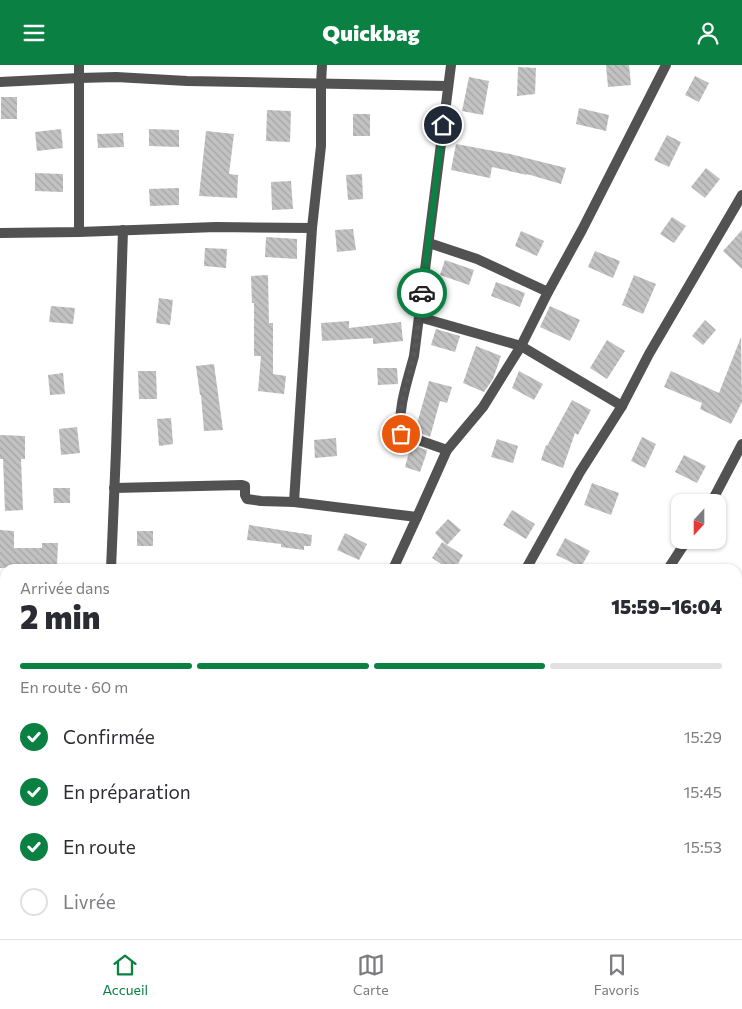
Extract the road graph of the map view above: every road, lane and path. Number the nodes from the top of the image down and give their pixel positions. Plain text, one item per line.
1 (79, 65) edge
2 (322, 65) edge
3 (451, 65) edge
4 (666, 65) edge
5 (80, 78) junction
6 (0, 82) edge
7 (321, 84) junction
8 (448, 86) junction
9 (742, 195) edge
10 (312, 228) junction
11 (123, 230) junction
12 (79, 232) junction
13 (0, 233) edge
14 (429, 243) junction
15 (548, 292) junction
16 (419, 317) junction
17 (522, 347) junction
18 (622, 406) junction
19 (742, 444) edge
20 (447, 450) junction
21 (114, 488) junction
22 (716, 494) edge
23 (294, 502) junction
24 (417, 517) junction
25 (681, 549) edge
26 (111, 564) edge
27 (395, 564) edge
28 (529, 564) edge
29 (671, 564) edge

1 - 5 street
2 - 7 street
3 - 8 street
4 - 15 street
5 - 6 street
5 - 7 street
5 - 12 street
7 - 8 street
7 - 10 street
8 - 14 street
9 - 18 street
10 - 11 street
10 - 23 street
11 - 12 street
11 - 21 street
12 - 13 street
14 - 15 street
14 - 16 street
15 - 17 street
16 - 17 street
16 - 20 street
17 - 18 street
17 - 20 street
18 - 28 street
19 - 22 street
20 - 24 street
21 - 23 street
21 - 26 street
23 - 24 street
24 - 27 street
25 - 29 street

